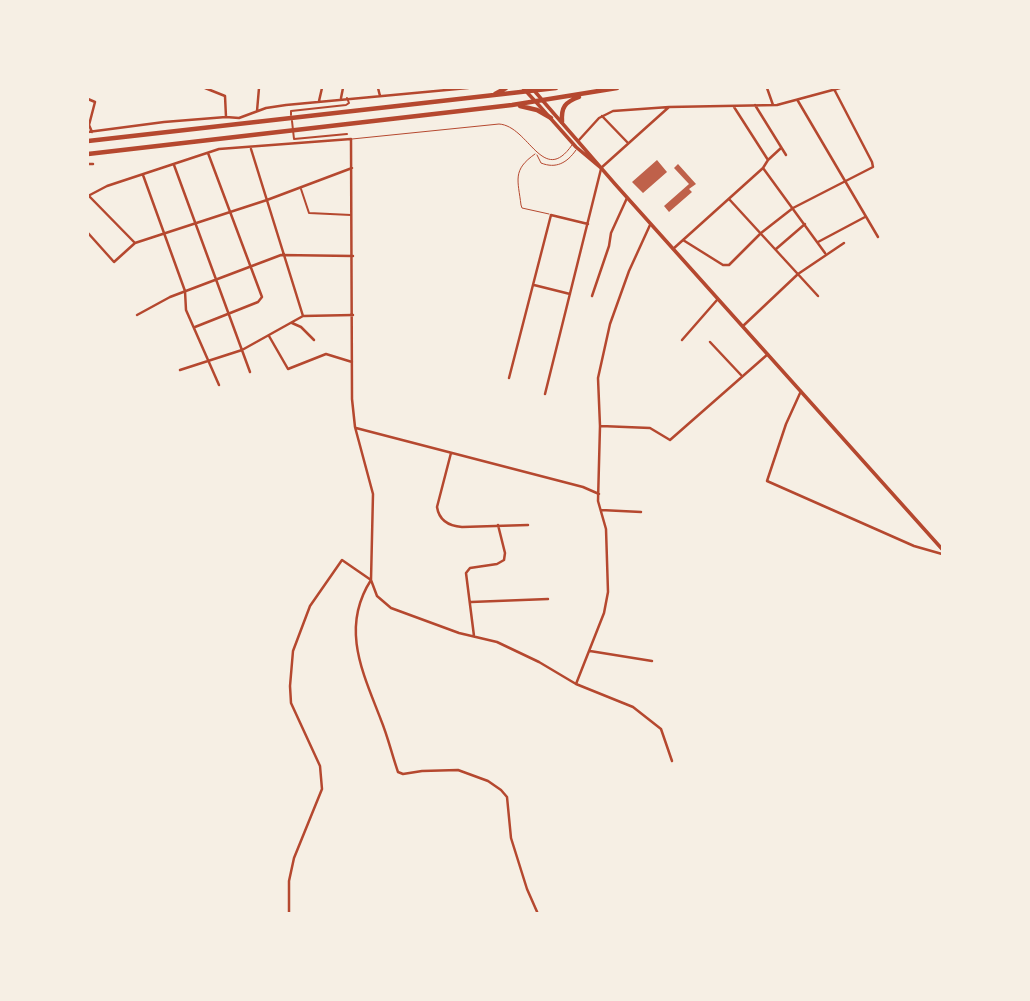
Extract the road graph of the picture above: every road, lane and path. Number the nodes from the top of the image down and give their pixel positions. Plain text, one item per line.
1 (205, 88) edge
2 (259, 88) edge
3 (322, 88) edge
4 (343, 88) edge
5 (378, 88) edge
6 (418, 88) edge
7 (468, 88) edge
8 (506, 88) edge
9 (556, 88) edge
10 (617, 88) edge
11 (767, 88) edge
12 (819, 88) edge
13 (840, 88) edge
14 (533, 89) edge
15 (834, 89) edge
16 (525, 90) edge
17 (824, 92) junction
18 (418, 93) junction
19 (585, 94) junction
20 (380, 96) junction
21 (490, 96) junction
22 (88, 99) edge
23 (341, 99) junction
24 (347, 99) junction
25 (544, 101) junction
26 (798, 101) junction
27 (319, 102) junction
28 (536, 102) junction
29 (512, 105) junction
30 (733, 105) junction
31 (755, 105) junction
32 (773, 106) junction
33 (669, 107) junction
34 (257, 111) junction
35 (602, 116) junction
36 (226, 117) junction
37 (551, 118) junction
38 (562, 122) junction
39 (90, 132) edge
40 (347, 134) dead end
41 (351, 139) junction
42 (579, 140) junction
43 (88, 141) edge
44 (628, 143) junction
45 (575, 145) junction
46 (251, 148) junction
47 (781, 148) junction
48 (208, 152) junction
49 (536, 153) junction
50 (88, 154) edge
51 (786, 155) dead end
52 (768, 160) junction
53 (88, 164) edge
54 (93, 164) dead end
55 (174, 165) junction
56 (352, 168) junction
57 (763, 168) junction
58 (601, 169) junction
59 (142, 175) junction
60 (845, 182) junction
61 (301, 187) junction
62 (88, 196) edge
63 (627, 198) junction
64 (729, 199) junction
65 (267, 200) junction
66 (793, 208) junction
67 (229, 212) junction
68 (352, 215) junction
69 (551, 215) junction
70 (865, 217) junction
71 (197, 223) junction
72 (650, 223) junction
73 (588, 224) junction
74 (805, 224) junction
75 (88, 233) edge
76 (761, 233) junction
77 (164, 234) junction
78 (877, 237) dead end
79 (683, 240) junction
80 (818, 242) junction
81 (135, 243) junction
82 (844, 243) dead end
83 (673, 249) junction
84 (776, 249) junction
85 (826, 253) junction
86 (284, 255) junction
87 (353, 256) junction
88 (250, 266) junction
89 (798, 274) junction
90 (217, 279) junction
91 (534, 285) junction
92 (186, 291) junction
93 (570, 294) junction
94 (592, 296) dead end
95 (817, 296) dead end
96 (719, 298) junction
97 (137, 314) dead end
98 (229, 314) junction
99 (353, 315) junction
100 (303, 316) junction
101 (292, 323) junction
102 (743, 326) junction
103 (195, 327) junction
104 (269, 336) junction
105 (314, 340) dead end
106 (682, 340) dead end
107 (710, 342) dead end
108 (242, 350) junction
109 (768, 354) junction
110 (210, 362) junction
111 (352, 362) junction
112 (180, 370) dead end
113 (250, 372) dead end
114 (741, 375) junction
115 (509, 379) dead end
116 (219, 385) dead end
117 (802, 391) junction
118 (545, 394) dead end
119 (600, 426) junction
120 (355, 427) junction
121 (452, 453) junction
122 (599, 494) junction
123 (601, 510) junction
124 (640, 512) dead end
125 (498, 525) junction
126 (528, 525) dead end
127 (943, 552) edge
128 (371, 580) junction
129 (548, 599) dead end
130 (471, 602) junction
131 (474, 636) junction
132 (590, 651) junction
133 (652, 661) dead end
134 (576, 684) junction
135 (672, 761) dead end
136 (289, 914) edge
137 (538, 914) edge

1 - 36 street
2 - 34 street
3 - 27 street
4 - 23 street
5 - 20 street
6 - 18 street
7 - 18 street
8 - 21 main road
9 - 14 main road
10 - 19 main road
11 - 32 street
12 - 17 street
13 - 15 street
14 - 16 main road
14 - 25 street
15 - 17 street
15 - 60 street
16 - 21 main road
16 - 28 street
17 - 26 street
18 - 20 street
19 - 25 main road
19 - 38 main road
20 - 24 street
21 - 43 main road
22 - 39 street
23 - 24 street
23 - 27 street
24 - 40 street
25 - 28 main road
25 - 38 street
26 - 32 street
26 - 60 street
27 - 34 street
28 - 29 main road
28 - 37 street
29 - 37 main road
29 - 50 main road
30 - 31 street
30 - 33 street
30 - 52 street
31 - 32 street
31 - 47 street
33 - 35 street
33 - 44 street
34 - 36 street
35 - 42 street
35 - 44 street
36 - 39 street
37 - 45 street
38 - 42 street
41 - 46 street
41 - 49 lane
41 - 56 street
42 - 45 lane
42 - 58 street
44 - 58 street
45 - 49 lane
45 - 49 lane
45 - 58 street
46 - 48 street
46 - 65 street
47 - 51 street
47 - 52 street
48 - 55 street
48 - 67 street
49 - 69 lane
52 - 57 street
53 - 54 street
55 - 59 street
55 - 71 street
56 - 61 street
56 - 68 street
57 - 64 street
57 - 66 street
58 - 63 street
58 - 73 street
59 - 62 street
59 - 77 street
60 - 66 street
60 - 70 street
61 - 65 street
61 - 68 street
62 - 81 street
63 - 72 street
63 - 94 street
64 - 76 street
64 - 79 street
65 - 67 street
65 - 86 street
66 - 74 street
66 - 76 street
67 - 71 street
67 - 88 street
68 - 87 street
69 - 73 street
69 - 91 street
70 - 78 street
70 - 80 street
71 - 77 street
71 - 90 street
72 - 83 street
72 - 119 street
73 - 93 street
74 - 80 street
74 - 84 street
75 - 81 street
76 - 79 street
76 - 84 street
77 - 81 street
77 - 92 street
79 - 83 street
80 - 85 street
82 - 85 street
83 - 96 street
84 - 89 street
85 - 89 street
86 - 87 street
86 - 88 street
86 - 100 street
87 - 99 street
88 - 90 street
88 - 98 street
89 - 95 street
89 - 102 street
90 - 92 street
90 - 98 street
91 - 93 street
91 - 115 street
92 - 97 street
92 - 103 street
93 - 118 street
96 - 102 street
96 - 106 street
98 - 103 street
98 - 108 street
99 - 100 street
99 - 111 street
100 - 101 street
101 - 104 street
101 - 105 street
102 - 109 street
103 - 110 street
104 - 108 street
104 - 111 street
107 - 114 street
108 - 110 street
108 - 113 street
109 - 114 street
109 - 117 street
110 - 112 street
110 - 116 street
111 - 120 street
114 - 119 street
117 - 127 street
117 - 127 street
119 - 122 street
120 - 121 street
120 - 128 street
121 - 122 street
121 - 125 street
122 - 123 street
123 - 124 street
123 - 132 street
125 - 126 street
125 - 130 street
128 - 131 street
128 - 136 street
128 - 137 street
129 - 130 street
130 - 131 street
131 - 134 street
132 - 133 street
132 - 134 street
134 - 135 street

